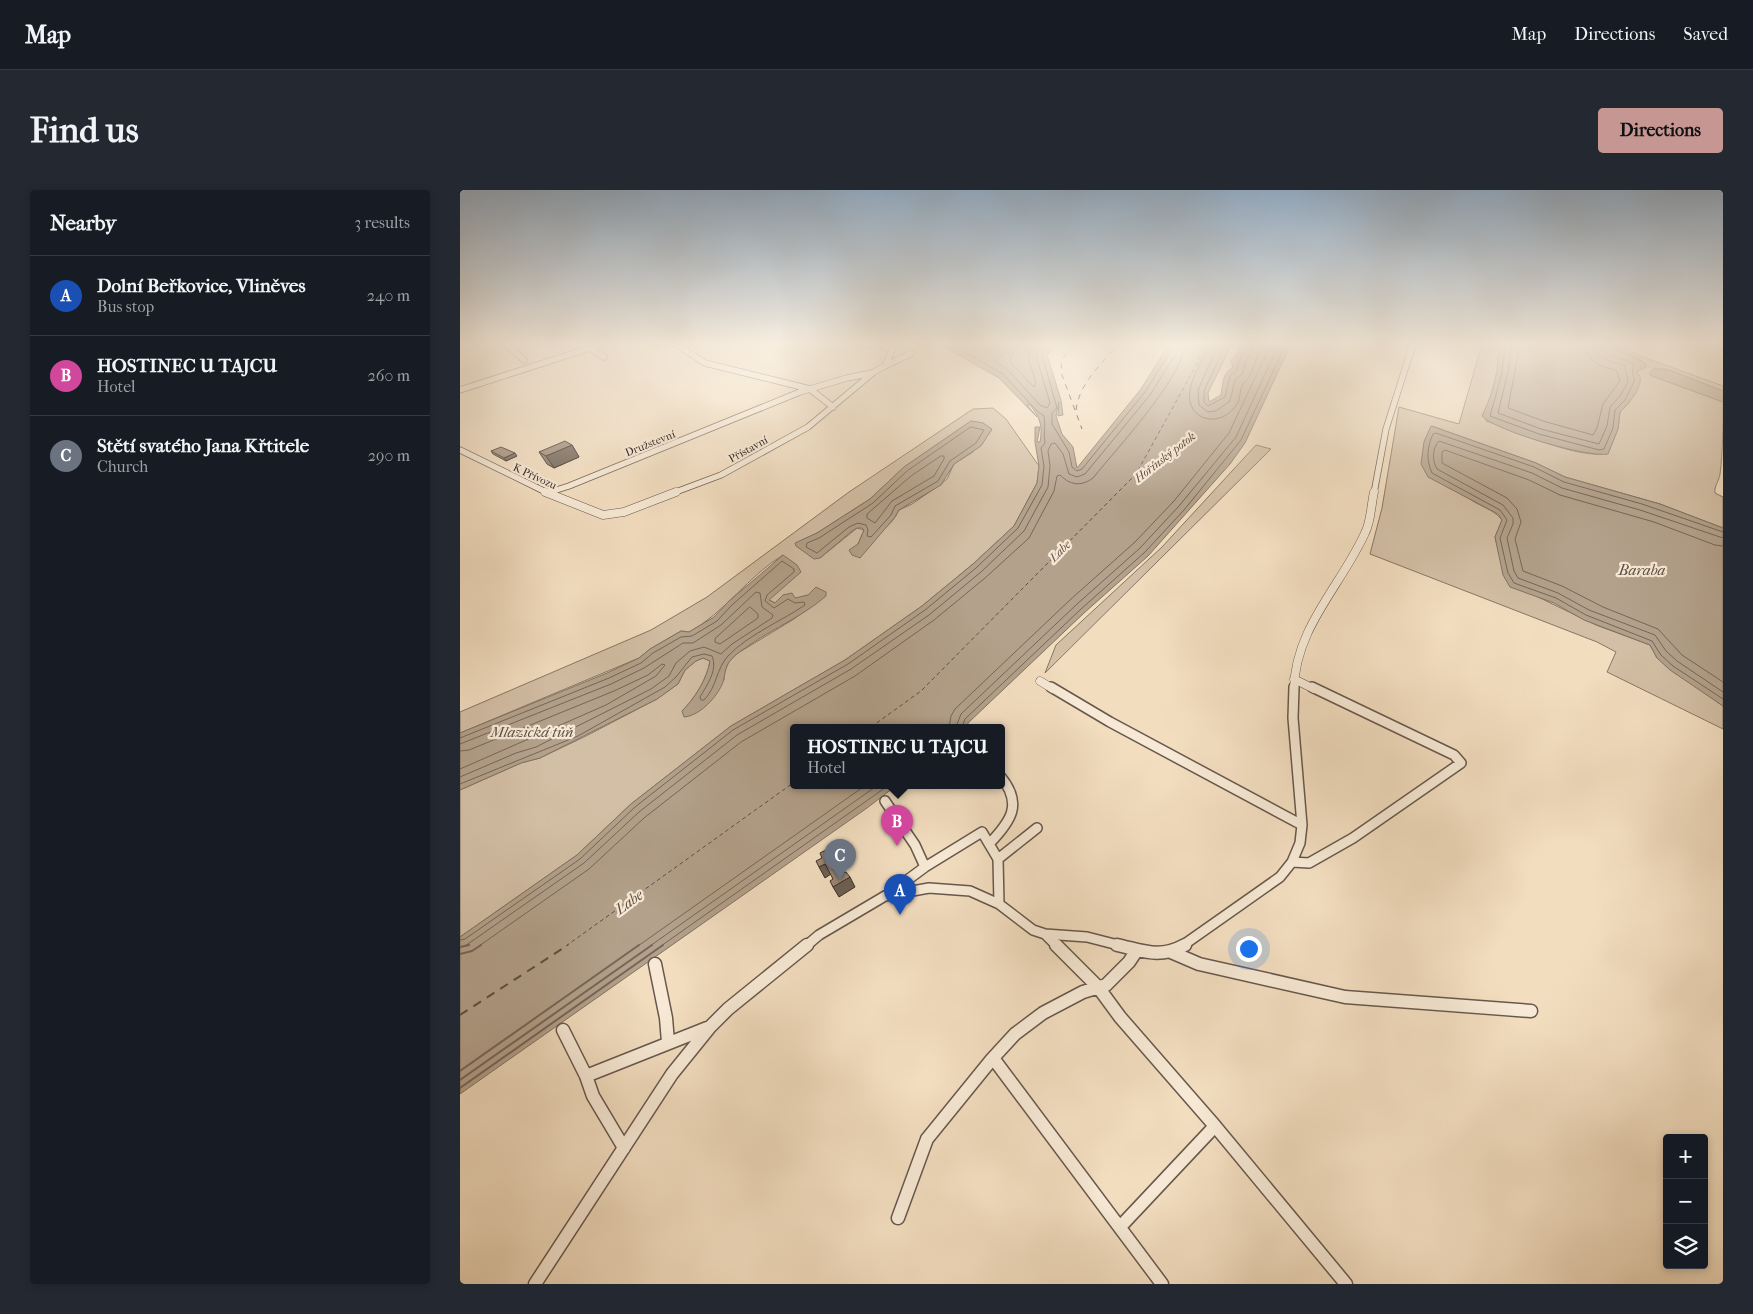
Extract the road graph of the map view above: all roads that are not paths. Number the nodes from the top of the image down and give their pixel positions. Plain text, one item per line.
1 (795, 395) edge
2 (817, 395) edge
3 (847, 395) edge
4 (1397, 395) edge
5 (833, 407) junction
6 (460, 450) edge
7 (546, 493) junction
8 (603, 516) joint
9 (1294, 679) junction
10 (1040, 681) dead end
11 (1005, 783) edge
12 (885, 801) dead end
13 (1302, 825) junction
14 (1037, 828) dead end
15 (990, 843) junction
16 (998, 859) junction
17 (1292, 862) junction
18 (925, 867) junction
19 (885, 896) junction
20 (999, 904) junction
21 (1045, 934) junction
22 (1138, 950) junction
23 (1171, 952) junction
24 (655, 964) dead end
25 (1098, 988) junction
26 (1531, 1011) dead end
27 (710, 1027) junction
28 (563, 1030) dead end
29 (668, 1042) junction
30 (993, 1058) junction
31 (586, 1076) junction
32 (1215, 1126) junction
33 (624, 1148) junction
34 (898, 1218) dead end
35 (1120, 1227) junction
36 (535, 1284) edge
37 (1162, 1284) edge
38 (1346, 1284) edge

1 - 7 street, Družstevní
2 - 5 street
3 - 5 street, Přístavní
4 - 9 street
5 - 8 street, Přístavní
6 - 7 street, K Přívozu
7 - 8 street, K Přívozu
9 - 13 street
9 - 17 street
10 - 13 street
11 - 15 street
12 - 18 street
13 - 17 street
14 - 16 street
15 - 16 street
15 - 18 street
16 - 20 street
17 - 23 street
18 - 19 street
19 - 20 street
19 - 27 street
20 - 21 street
21 - 22 street
21 - 25 street
22 - 23 street
22 - 25 street
23 - 26 street
24 - 29 street
25 - 30 street
25 - 32 street
27 - 29 street
27 - 33 street
28 - 31 street
29 - 31 street
30 - 34 street
30 - 35 street
31 - 33 street
32 - 35 street
32 - 38 street
33 - 36 street
35 - 37 street

